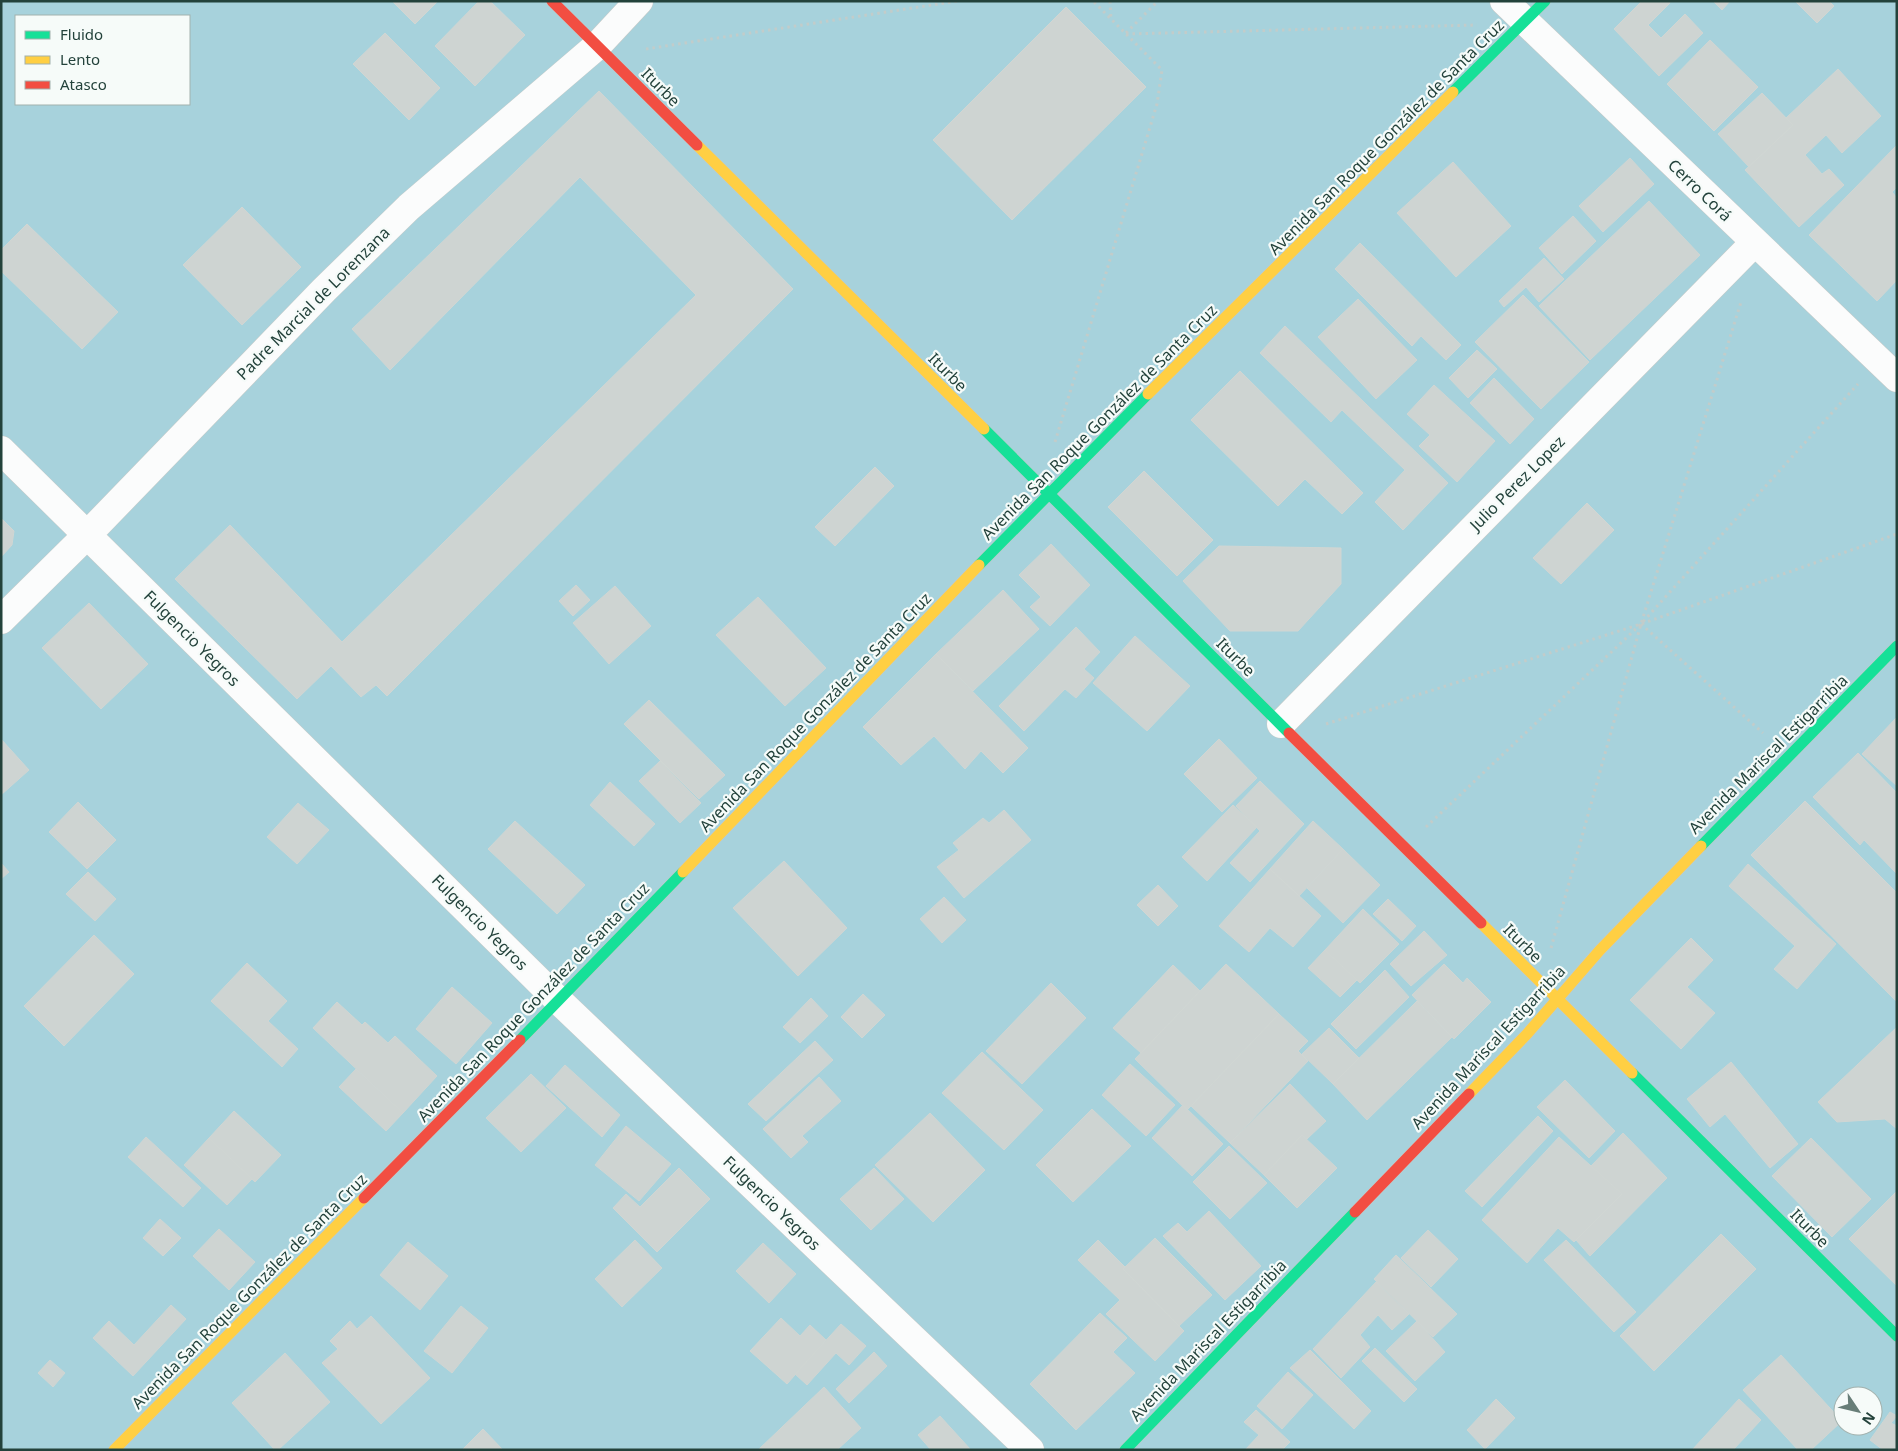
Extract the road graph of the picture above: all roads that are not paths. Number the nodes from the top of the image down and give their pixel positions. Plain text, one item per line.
1 (552, 1) edge
2 (639, 1) edge
3 (1504, 1) edge
4 (1545, 1) edge
5 (1526, 21) junction
6 (597, 46) junction
7 (1754, 243) junction
8 (1897, 378) edge
9 (1, 450) edge
10 (1048, 494) junction
11 (88, 534) junction
12 (1, 620) edge
13 (1897, 646) edge
14 (1281, 724) junction
15 (1557, 998) junction
16 (559, 1000) junction
17 (1897, 1336) edge
18 (114, 1450) edge
19 (1030, 1450) edge
20 (1125, 1450) edge

1 - 6 main road, Iturbe
2 - 6 street, Padre Marcial de Lorenzana
3 - 5 street, Cerro Corá
4 - 5 main road, Avenida San Roque González de Santa Cruz
5 - 7 street, Cerro Corá
5 - 10 main road, Avenida San Roque González de Santa Cruz
6 - 10 main road, Iturbe
6 - 11 street, Padre Marcial de Lorenzana
7 - 8 street, Cerro Corá
7 - 14 street, Julio Perez Lopez
9 - 11 street, Fulgencio Yegros
10 - 14 main road, Iturbe
10 - 16 main road, Avenida San Roque González de Santa Cruz
11 - 12 street, Padre Marcial de Lorenzana
11 - 16 street, Fulgencio Yegros
13 - 15 main road, Avenida Mariscal Estigarribia
14 - 15 main road, Iturbe
15 - 17 main road, Iturbe
15 - 20 main road, Avenida Mariscal Estigarribia
16 - 18 main road, Avenida San Roque González de Santa Cruz
16 - 19 street, Fulgencio Yegros

